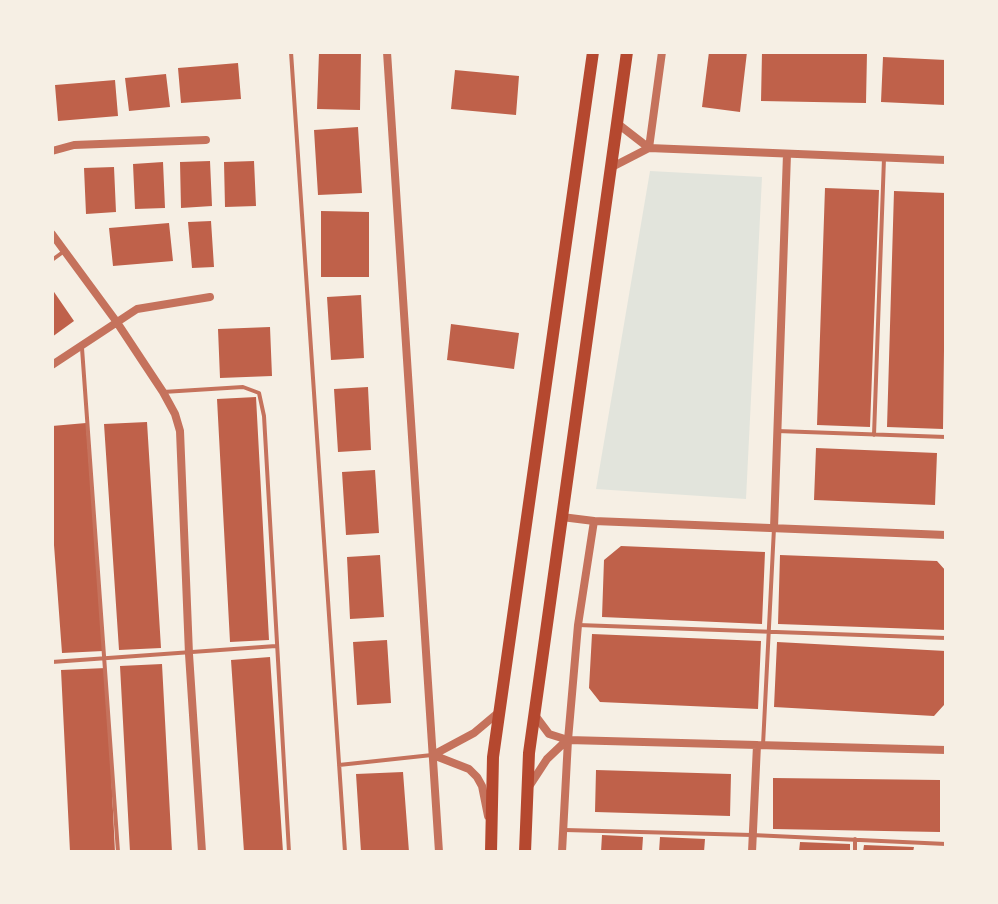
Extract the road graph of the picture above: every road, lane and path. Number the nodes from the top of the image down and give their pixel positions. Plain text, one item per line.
1 (291, 52) edge
2 (387, 52) edge
3 (593, 52) edge
4 (627, 52) edge
5 (662, 52) edge
6 (618, 124) junction
7 (206, 140) dead end
8 (649, 148) junction
9 (52, 151) edge
10 (787, 154) junction
11 (884, 158) junction
12 (946, 160) edge
13 (612, 167) junction
14 (52, 234) edge
15 (64, 251) junction
16 (52, 260) edge
17 (210, 297) dead end
18 (116, 321) junction
19 (82, 344) junction
20 (52, 365) edge
21 (163, 392) junction
22 (777, 431) junction
23 (874, 435) junction
24 (946, 437) edge
25 (562, 517) junction
26 (594, 521) junction
27 (774, 528) junction
28 (946, 535) edge
29 (578, 625) junction
30 (769, 631) junction
31 (946, 638) edge
32 (276, 646) junction
33 (189, 654) junction
34 (106, 659) junction
35 (52, 662) edge
36 (500, 711) junction
37 (534, 714) junction
38 (568, 740) junction
39 (760, 745) junction
40 (946, 750) edge
41 (433, 755) junction
42 (339, 765) junction
43 (528, 789) junction
44 (563, 830) junction
45 (491, 832) junction
46 (752, 835) junction
47 (855, 839) junction
48 (946, 844) edge
49 (118, 852) edge
50 (202, 852) edge
51 (289, 852) edge
52 (345, 852) edge
53 (439, 852) edge
54 (491, 852) edge
55 (525, 852) edge
56 (562, 852) edge
57 (752, 852) edge
58 (855, 852) edge

1 - 42 lane
2 - 41 street
3 - 36 main road
4 - 6 main road
5 - 8 street
6 - 8 street
6 - 13 main road
7 - 9 street
8 - 10 street
8 - 13 street
10 - 11 street
10 - 22 street
11 - 12 street
11 - 23 lane
13 - 25 main road
14 - 15 street
15 - 16 lane
15 - 18 street
17 - 18 street
18 - 19 street
18 - 21 street
19 - 20 street
19 - 34 lane
21 - 32 lane
21 - 33 street
22 - 23 lane
22 - 27 street
23 - 24 lane
25 - 26 street
25 - 37 main road
26 - 27 street
26 - 29 street
27 - 28 street
27 - 30 lane
29 - 30 lane
29 - 38 street
30 - 31 lane
30 - 39 lane
32 - 33 lane
32 - 51 lane
33 - 34 lane
33 - 50 street
34 - 35 lane
34 - 49 lane
36 - 41 street
36 - 45 main road
37 - 38 street
37 - 43 main road
38 - 39 street
38 - 43 street
38 - 44 street
39 - 40 street
39 - 46 street
41 - 42 lane
41 - 45 street
41 - 53 street
42 - 52 lane
43 - 55 main road
44 - 46 lane
44 - 56 street
45 - 54 main road
46 - 47 lane
46 - 57 street
47 - 48 lane
47 - 58 lane

